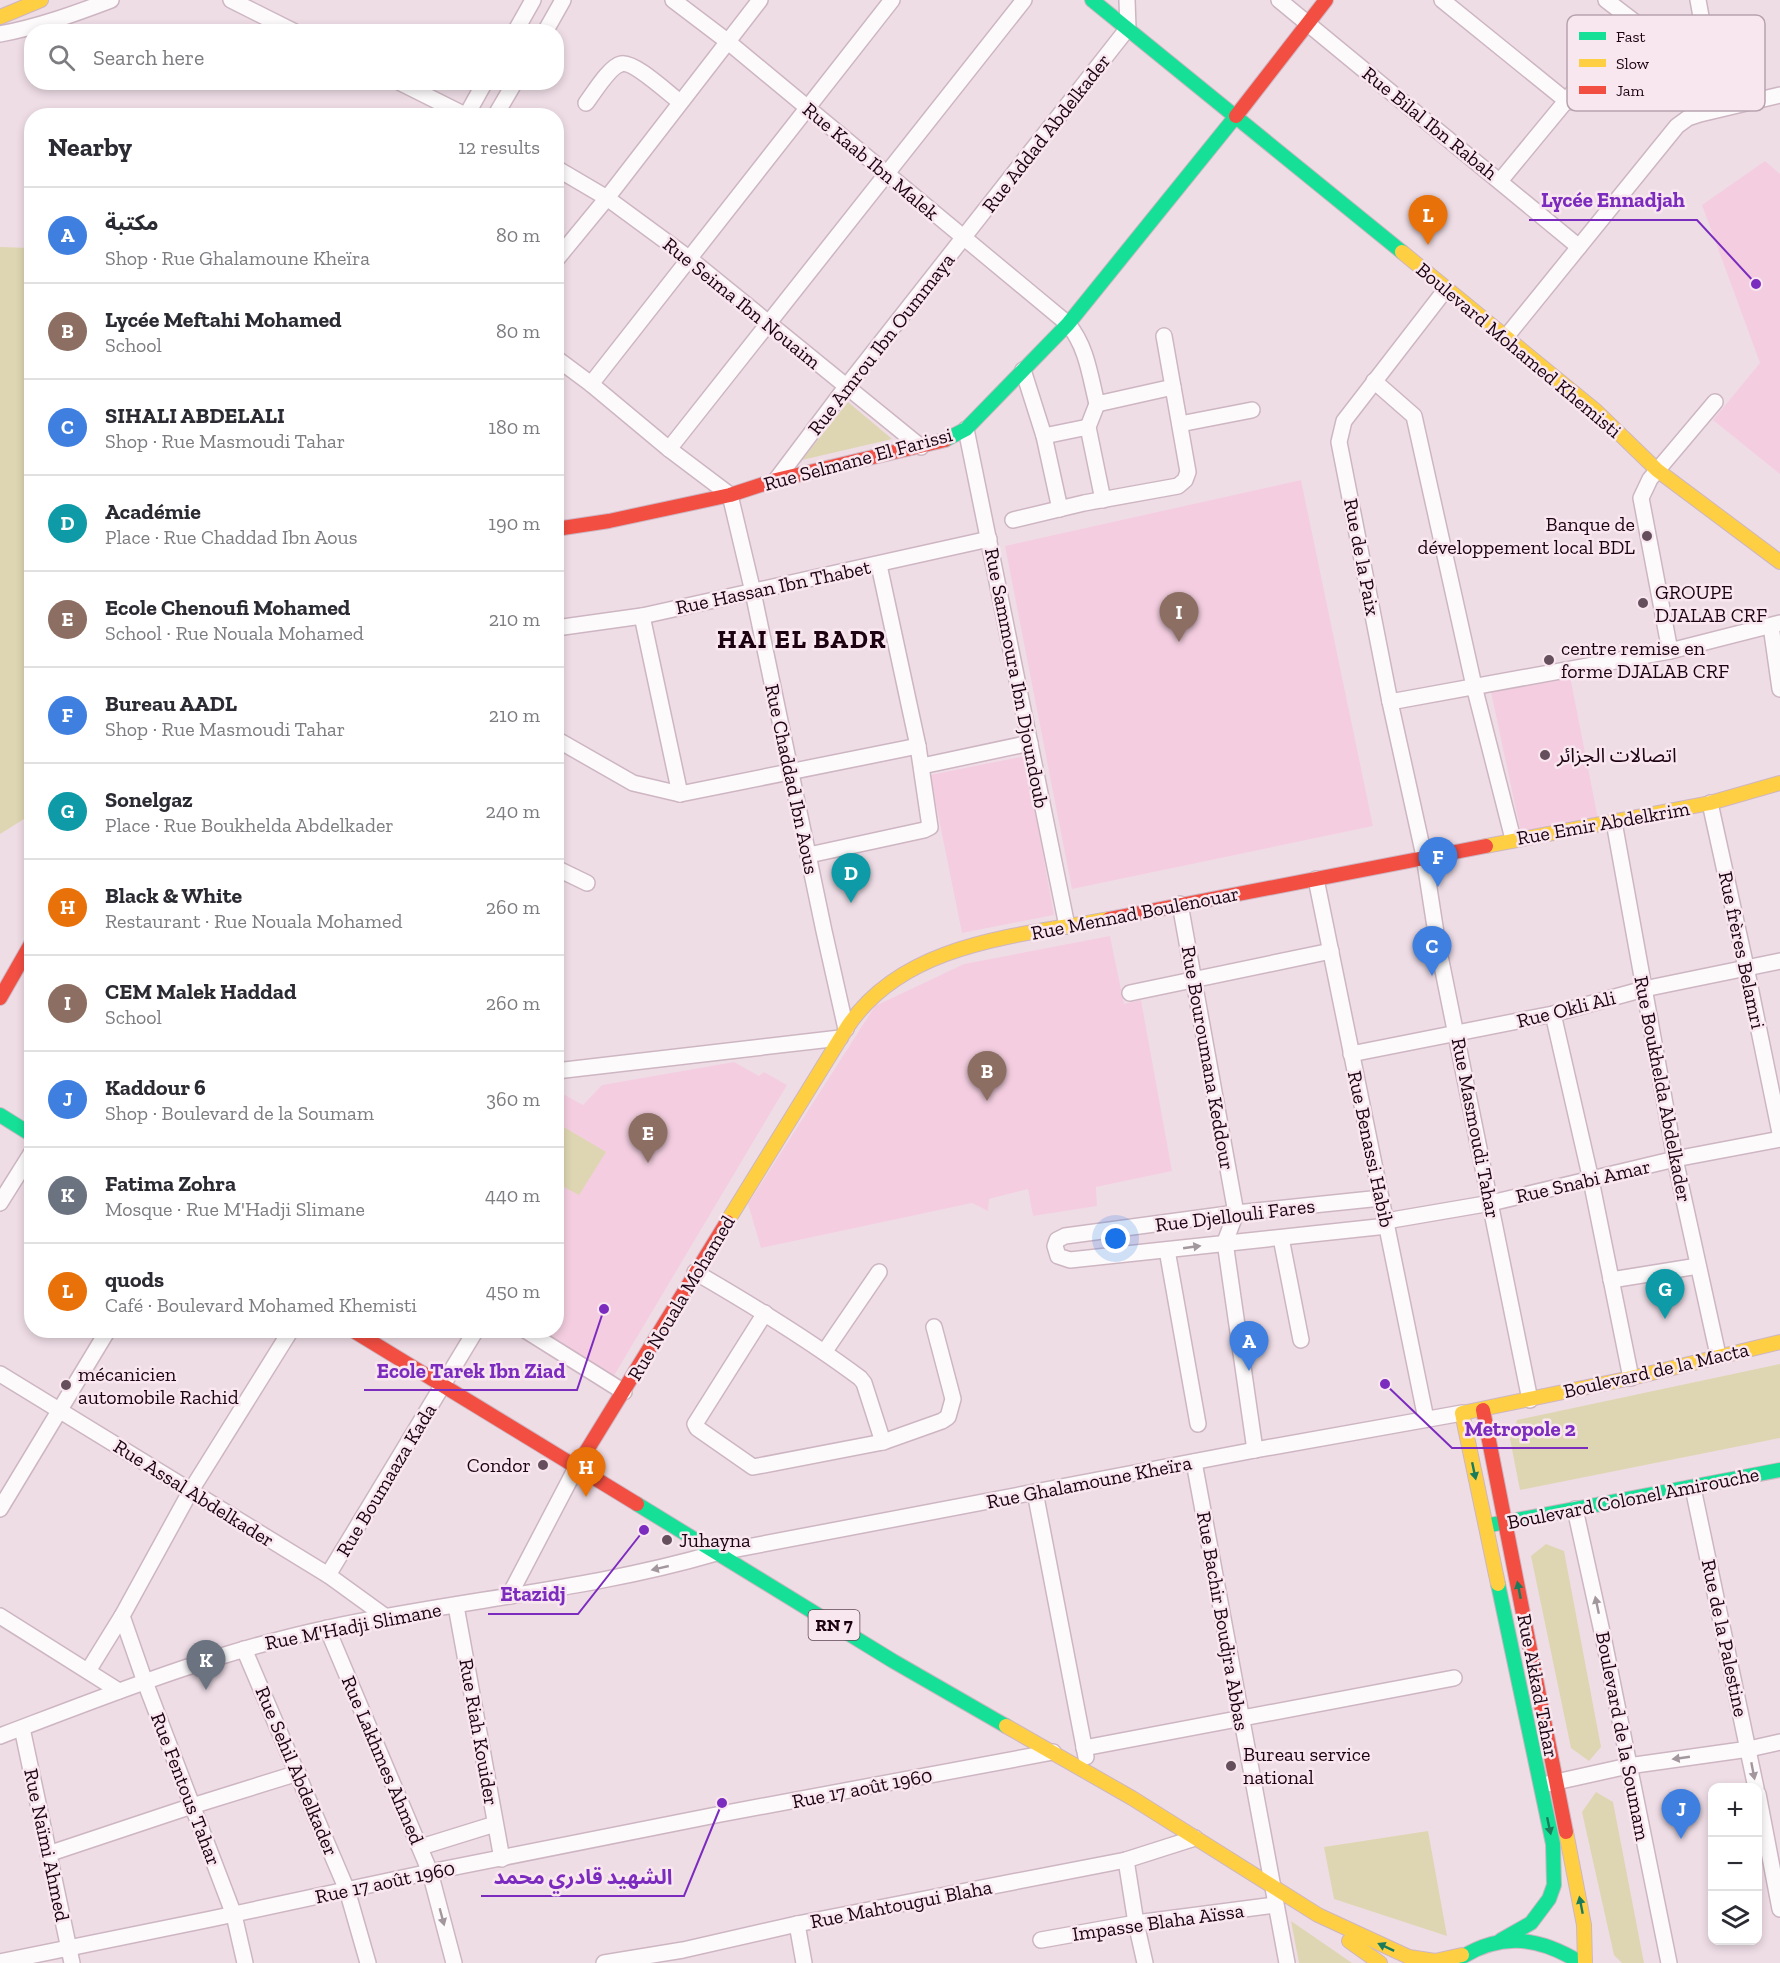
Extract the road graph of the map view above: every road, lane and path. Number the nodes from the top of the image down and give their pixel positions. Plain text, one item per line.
1 (41, 0) edge
2 (111, 0) edge
3 (231, 0) edge
4 (533, 0) edge
5 (563, 0) edge
6 (673, 0) edge
7 (760, 0) edge
8 (892, 0) edge
9 (1024, 0) edge
10 (1092, 0) edge
11 (1127, 0) edge
12 (1279, 0) edge
13 (1326, 0) edge
14 (1442, 0) edge
15 (1606, 0) edge
16 (1698, 0) edge
17 (1625, 15) edge
18 (1701, 15) edge
19 (0, 18) edge
20 (1307, 23) junction
21 (42, 24) edge
22 (279, 24) edge
23 (519, 24) edge
24 (549, 24) edge
25 (1128, 28) junction
26 (24, 29) edge
27 (0, 34) edge
28 (727, 41) junction
29 (415, 90) edge
30 (480, 90) edge
31 (510, 90) edge
32 (1780, 95) edge
33 (1765, 98) edge
34 (1567, 101) edge
35 (680, 102) junction
36 (586, 103) dead end
37 (1567, 103) edge
38 (452, 108) edge
39 (470, 108) edge
40 (500, 108) edge
41 (807, 108) junction
42 (1711, 111) edge
43 (1236, 116) junction
44 (564, 173) edge
45 (887, 174) junction
46 (1500, 181) junction
47 (607, 198) junction
48 (964, 238) junction
49 (1579, 247) junction
50 (564, 250) edge
51 (690, 259) junction
52 (1446, 289) junction
53 (768, 322) junction
54 (1068, 324) junction
55 (1164, 336) dead end
56 (1506, 337) junction
57 (564, 364) edge
58 (1023, 370) junction
59 (1374, 381) junction
60 (591, 384) junction
61 (846, 387) junction
62 (1173, 387) junction
63 (1715, 402) dead end
64 (1097, 404) junction
65 (1252, 410) dead end
66 (1180, 424) junction
67 (1088, 427) junction
68 (966, 429) junction
69 (1044, 436) junction
70 (921, 447) junction
71 (669, 449) junction
72 (1657, 470) junction
73 (776, 480) junction
74 (730, 495) junction
75 (1103, 500) junction
76 (1060, 509) junction
77 (1013, 520) dead end
78 (564, 528) edge
79 (989, 539) junction
80 (1780, 562) edge
81 (879, 565) junction
82 (753, 592) junction
83 (642, 616) junction
84 (1775, 625) edge
85 (564, 627) edge
86 (1670, 651) junction
87 (1474, 686) junction
88 (1780, 689) edge
89 (1390, 702) junction
90 (1030, 743) junction
91 (564, 744) edge
92 (918, 746) junction
93 (922, 766) junction
94 (792, 771) junction
95 (1780, 783) edge
96 (680, 794) junction
97 (1710, 803) junction
98 (1614, 822) junction
99 (1513, 839) junction
100 (809, 855) junction
101 (1424, 856) junction
102 (564, 872) edge
103 (1316, 879) junction
104 (587, 883) dead end
105 (1180, 904) junction
106 (1067, 926) junction
107 (1330, 951) junction
108 (24, 956) edge
109 (1780, 961) edge
110 (1746, 967) junction
111 (1195, 979) junction
112 (1644, 989) junction
113 (1130, 993) dead end
114 (0, 998) edge
115 (862, 1006) joint
116 (1553, 1014) junction
117 (843, 1033) junction
118 (1456, 1033) junction
119 (1351, 1054) junction
120 (564, 1070) edge
121 (0, 1115) edge
122 (24, 1130) edge
123 (1780, 1133) edge
124 (1780, 1139) edge
125 (1674, 1159) junction
126 (24, 1165) edge
127 (1591, 1180) junction
128 (1380, 1198) junction
129 (0, 1203) edge
130 (1491, 1203) junction
131 (1236, 1213) junction
132 (1387, 1224) junction
133 (1281, 1238) junction
134 (1056, 1241) joint
135 (1225, 1242) junction
136 (1167, 1250) junction
137 (1698, 1266) junction
138 (695, 1272) junction
139 (879, 1272) dead end
140 (1611, 1280) junction
141 (765, 1313) junction
142 (934, 1327) dead end
143 (103, 1338) edge
144 (286, 1338) edge
145 (365, 1338) edge
146 (471, 1338) edge
147 (538, 1338) edge
148 (1301, 1340) dead end
149 (1780, 1342) edge
150 (825, 1351) junction
151 (1718, 1355) junction
152 (0, 1374) edge
153 (1631, 1378) junction
154 (443, 1385) junction
155 (624, 1392) junction
156 (1530, 1400) junction
157 (60, 1410) junction
158 (1483, 1410) junction
159 (1462, 1413) junction
160 (1426, 1419) junction
161 (1198, 1424) dead end
162 (883, 1442) junction
163 (1255, 1450) junction
164 (1194, 1462) junction
165 (576, 1468) junction
166 (1780, 1470) edge
167 (1693, 1488) junction
168 (190, 1492) junction
169 (1035, 1492) junction
170 (0, 1509) edge
171 (1575, 1509) junction
172 (1505, 1522) junction
173 (1486, 1526) junction
174 (716, 1553) junction
175 (328, 1575) junction
176 (509, 1596) junction
177 (456, 1606) junction
178 (0, 1616) edge
179 (122, 1616) junction
180 (386, 1617) junction
181 (327, 1628) junction
182 (244, 1649) junction
183 (88, 1671) junction
184 (1454, 1678) dead end
185 (145, 1682) junction
186 (119, 1691) junction
187 (1240, 1718) junction
188 (22, 1728) junction
189 (0, 1736) edge
190 (1780, 1742) edge
191 (1084, 1748) junction
192 (1749, 1749) junction
193 (1054, 1752) junction
194 (1628, 1766) junction
195 (1088, 1771) junction
196 (298, 1773) junction
197 (1558, 1783) junction
198 (1755, 1783) edge
199 (1541, 1786) junction
200 (192, 1806) junction
201 (1762, 1815) edge
202 (495, 1824) junction
203 (1195, 1838) junction
204 (421, 1847) junction
205 (48, 1854) junction
206 (502, 1859) junction
207 (1126, 1860) junction
208 (430, 1872) junction
209 (1272, 1887) junction
210 (347, 1890) junction
211 (1275, 1905) junction
212 (1780, 1909) edge
213 (234, 1915) junction
214 (1318, 1915) junction
215 (1136, 1923) junction
216 (797, 1924) junction
217 (1041, 1940) dead end
218 (1501, 1940) junction
219 (69, 1947) junction
220 (684, 1956) edge
221 (1457, 1959) edge
222 (0, 1962) edge
223 (72, 1963) edge
224 (245, 1963) edge
225 (368, 1963) edge
226 (454, 1963) edge
227 (604, 1963) edge
228 (804, 1963) edge
229 (1145, 1963) edge
230 (1287, 1963) edge
231 (1380, 1963) edge
232 (1583, 1963) edge
233 (1669, 1963) edge

1 - 19 main road
2 - 21 street
3 - 22 street
4 - 23 street
5 - 24 street
6 - 28 street, Rue Kaab Ibn Malek
7 - 28 street
8 - 41 street
9 - 45 street
10 - 25 main road, Boulevard Mohamed Khemisti
11 - 25 street
12 - 20 street, Rue Bilal Ibn Rabah
13 - 20 main road, Rue Selmane El Farissi
14 - 34 street
15 - 17 street
16 - 18 street
20 - 43 main road, Rue Selmane El Farissi
20 - 46 street, Rue Bilal Ibn Rabah
25 - 43 main road, Boulevard Mohamed Khemisti
25 - 48 street, Rue Addad Abdelkader
26 - 27 street
28 - 35 street
28 - 41 street, Rue Kaab Ibn Malek
29 - 38 street
30 - 39 street
31 - 40 street
32 - 33 street
35 - 36 street
35 - 47 street
37 - 46 street
41 - 45 street, Rue Kaab Ibn Malek
41 - 51 street
42 - 49 street
43 - 52 main road, Boulevard Mohamed Khemisti
43 - 54 main road, Rue Selmane El Farissi
44 - 47 street, Rue Seima Ibn Nouaim
45 - 48 street, Rue Kaab Ibn Malek
45 - 53 street
46 - 49 street, Rue Bilal Ibn Rabah
47 - 50 street
47 - 51 street, Rue Seima Ibn Nouaim
48 - 54 street, Rue Kaab Ibn Malek
48 - 61 street, Rue Amrou Ibn Oummaya
49 - 56 street
51 - 53 street, Rue Seima Ibn Nouaim
51 - 60 street
52 - 56 main road, Boulevard Mohamed Khemisti
52 - 59 street, Rue de la Paix
53 - 61 street, Rue Seima Ibn Nouaim
53 - 71 street
54 - 58 main road, Rue Selmane El Farissi
54 - 64 street, Rue Kaab Ibn Malek
55 - 62 street
56 - 72 main road, Boulevard Mohamed Khemisti
57 - 60 street
58 - 68 main road, Rue Selmane El Farissi
58 - 69 street
59 - 87 street
59 - 89 street, Rue de la Paix
60 - 71 street
61 - 70 street, Rue Seima Ibn Nouaim
61 - 73 street, Rue Amrou Ibn Oummaya
62 - 64 street
62 - 66 street
63 - 72 street
64 - 67 street
65 - 66 street
66 - 75 street
67 - 69 street
67 - 75 street
68 - 70 main road, Rue Selmane El Farissi
68 - 79 street, Rue Sammoura Ibn Djoundoub
69 - 76 street
70 - 73 main road, Rue Selmane El Farissi
71 - 74 street
72 - 80 main road, Boulevard Mohamed Khemisti
72 - 86 street
73 - 74 main road, Rue Selmane El Farissi
74 - 78 main road, Rue Selmane El Farissi
74 - 82 street, Rue Chaddad Ibn Aous
75 - 76 street
76 - 77 street
79 - 81 street, Rue Hassan Ibn Thabet
79 - 90 street, Rue Sammoura Ibn Djoundoub
81 - 82 street, Rue Hassan Ibn Thabet
81 - 92 street
82 - 83 street, Rue Hassan Ibn Thabet
82 - 94 street, Rue Chaddad Ibn Aous
83 - 85 street, Rue Hassan Ibn Thabet
83 - 96 street
84 - 86 street
84 - 88 street
86 - 87 street
87 - 89 street
87 - 99 street
89 - 101 street, Rue de la Paix
90 - 93 street
90 - 106 street, Rue Sammoura Ibn Djoundoub
91 - 96 street
92 - 93 street
92 - 94 street
93 - 100 street
94 - 96 street
94 - 100 street, Rue Chaddad Ibn Aous
95 - 97 main road, Rue Emir Abdelkrim
97 - 98 main road, Rue Emir Abdelkrim
97 - 110 street, Rue frères Belamri
98 - 99 main road, Rue Emir Abdelkrim
98 - 112 street, Rue Boukhelda Abdelkader
99 - 101 main road, Rue Emir Abdelkrim
100 - 117 street, Rue Chaddad Ibn Aous
101 - 103 main road, Rue Mennad Boulenouar
101 - 118 street, Rue Masmoudi Tahar
102 - 104 street
103 - 105 main road, Rue Mennad Boulenouar
103 - 107 street, Rue Benassi Habib
105 - 106 main road, Rue Mennad Boulenouar
105 - 111 street, Rue Bouroumana Keddour
106 - 115 main road, Rue Mennad Boulenouar
107 - 111 street
107 - 119 street, Rue Benassi Habib
108 - 114 main road
109 - 110 street, Rue Okli Ali
110 - 112 street, Rue Okli Ali
110 - 123 street, Rue frères Belamri
111 - 113 street
111 - 131 street, Rue Bouroumana Keddour
112 - 116 street, Rue Okli Ali
112 - 125 street, Rue Boukhelda Abdelkader
115 - 117 main road, Rue Nouala Mohamed
116 - 118 street, Rue Okli Ali
116 - 127 street
117 - 120 street
117 - 138 main road, Rue Nouala Mohamed
118 - 119 street, Rue Okli Ali
118 - 130 street, Rue Masmoudi Tahar
119 - 128 street, Rue Benassi Habib
121 - 122 main road
124 - 125 street, Rue Snabi Amar
125 - 127 street, Rue Snabi Amar
125 - 137 street, Rue Boukhelda Abdelkader
126 - 129 street
127 - 130 street, Rue Snabi Amar
127 - 140 street
128 - 131 street, Rue Djellouli Fares
128 - 132 street, Rue Benassi Habib
130 - 132 street, Rue Snabi Amar
130 - 156 street, Rue Masmoudi Tahar
131 - 134 street, Rue Djellouli Fares
131 - 135 street
132 - 133 street, Rue Snabi Amar
132 - 160 street, Rue Benassi Habib
133 - 135 street, Rue Snabi Amar
133 - 148 street
134 - 136 street, Rue Snabi Amar
136 -> 135 street, Rue Snabi Amar
135 - 163 street
136 - 161 street
137 - 140 street
137 - 151 street, Rue Boukhelda Abdelkader
138 - 141 street
138 - 155 main road, Rue Nouala Mohamed
139 - 150 street
140 - 153 street
141 - 150 street
141 - 162 street
142 - 162 street
143 - 157 street
144 - 168 street
145 - 154 main road, RN 7
146 - 154 street, Rue Boumaaza Kada
147 - 155 street
149 - 151 main road, Boulevard de la Macta
150 - 162 street
151 - 153 main road, Boulevard de la Macta
152 - 157 street, Rue Assal Abdelkader
153 - 156 main road, Boulevard de la Macta
154 - 165 main road, RN 7
154 - 175 street, Rue Boumaaza Kada
155 - 165 main road, Rue Nouala Mohamed
156 - 158 main road, Boulevard de la Macta
157 - 168 street, Rue Assal Abdelkader
157 - 170 street
158 - 159 main road, Boulevard de la Macta
158 - 172 main road, Rue Akkad Tahar
159 - 160 street, Rue Ghalamoune Kheïra
159 -> 173 main road, Rue Akkad Tahar
160 - 163 street, Rue Ghalamoune Kheïra
163 - 164 street, Rue Ghalamoune Kheïra
164 - 169 street, Rue Ghalamoune Kheïra
164 - 187 street, Rue Bachir Boudjra Abbas
165 - 174 main road, RN 7
165 - 176 street, Rue Nouala Mohamed
166 - 167 main road, Boulevard Colonel Amirouche
167 - 171 main road, Boulevard Colonel Amirouche
167 - 192 street, Rue de la Palestine
168 - 175 street, Rue Assal Abdelkader
168 - 179 street
169 - 174 street, Rue Ghalamoune Kheïra
169 - 191 street
171 - 172 main road, Boulevard Colonel Amirouche
194 -> 171 street, Boulevard de la Soumam
172 - 173 main road, Boulevard Colonel Amirouche
197 -> 172 main road, Rue Akkad Tahar
173 - 199 main road, Rue Akkad Tahar
174 -> 176 street, Rue M'Hadji Slimane
174 - 193 main road, RN 7
175 - 180 street, Rue Assal Abdelkader
176 - 177 street, Rue M'Hadji Slimane
177 - 180 street, Rue M'Hadji Slimane
177 - 202 street, Rue Riah Kouider
178 - 183 street
179 - 183 street
179 - 185 street, Rue Fentous Tahar
180 - 181 street, Rue M'Hadji Slimane
181 - 182 street, Rue M'Hadji Slimane
181 - 204 street, Rue Lakhmes Ahmed
182 - 185 street, Rue M'Hadji Slimane
182 - 196 street, Rue Sehil Abdelkader
183 - 186 street
184 - 187 street
185 - 186 street, Rue M'Hadji Slimane
185 - 200 street, Rue Fentous Tahar
186 - 188 street, Rue M'Hadji Slimane
187 - 191 street
187 - 209 street, Rue Bachir Boudjra Abbas
188 - 189 street, Rue M'Hadji Slimane
188 - 205 street, Rue Naïmi Ahmed
190 - 192 street
191 - 195 street
192 -> 194 street
192 -> 198 street, Rue de la Palestine
193 - 195 main road, RN 7
193 - 206 street, Rue 17 août 1960
194 - 197 street
194 - 233 street, Boulevard de la Soumam
195 - 203 main road, RN 7
196 - 200 street
196 - 210 street, Rue Sehil Abdelkader
197 - 199 street
232 -> 197 main road, Rue Akkad Tahar
199 -> 218 main road, Rue Akkad Tahar
200 - 205 street
200 - 213 street, Rue Fentous Tahar
201 - 212 street
202 - 204 street
202 - 206 street, Rue Riah Kouider
203 - 207 street, Rue Mahtougui Blaha
203 - 209 main road, RN 7
204 - 208 street, Rue Lakhmes Ahmed
205 - 219 street, Rue Naïmi Ahmed
206 - 208 street, Rue 17 août 1960
207 - 215 street
207 - 216 street, Rue Mahtougui Blaha
208 - 210 street, Rue 17 août 1960
208 -> 226 street, Rue Lakhmes Ahmed
209 - 211 street, Rue Bachir Boudjra Abbas
209 - 214 main road, RN 7
210 - 213 street, Rue 17 août 1960
210 - 225 street, Rue Sehil Abdelkader
211 - 215 street, Impasse Blaha Aïssa
211 - 230 street, Rue Bachir Boudjra Abbas
213 - 219 street, Rue 17 août 1960
213 - 224 street, Rue Fentous Tahar
221 -> 214 main road, RN 7
214 - 231 main road, RN 7
215 - 217 street, Impasse Blaha Aïssa
215 - 229 street
216 - 220 street, Rue Mahtougui Blaha
216 - 228 street
218 - 221 main road
218 - 232 main road
219 - 222 street, Rue 17 août 1960
219 - 223 street, Rue Naïmi Ahmed
220 - 227 street, Rue Mahtougui Blaha

